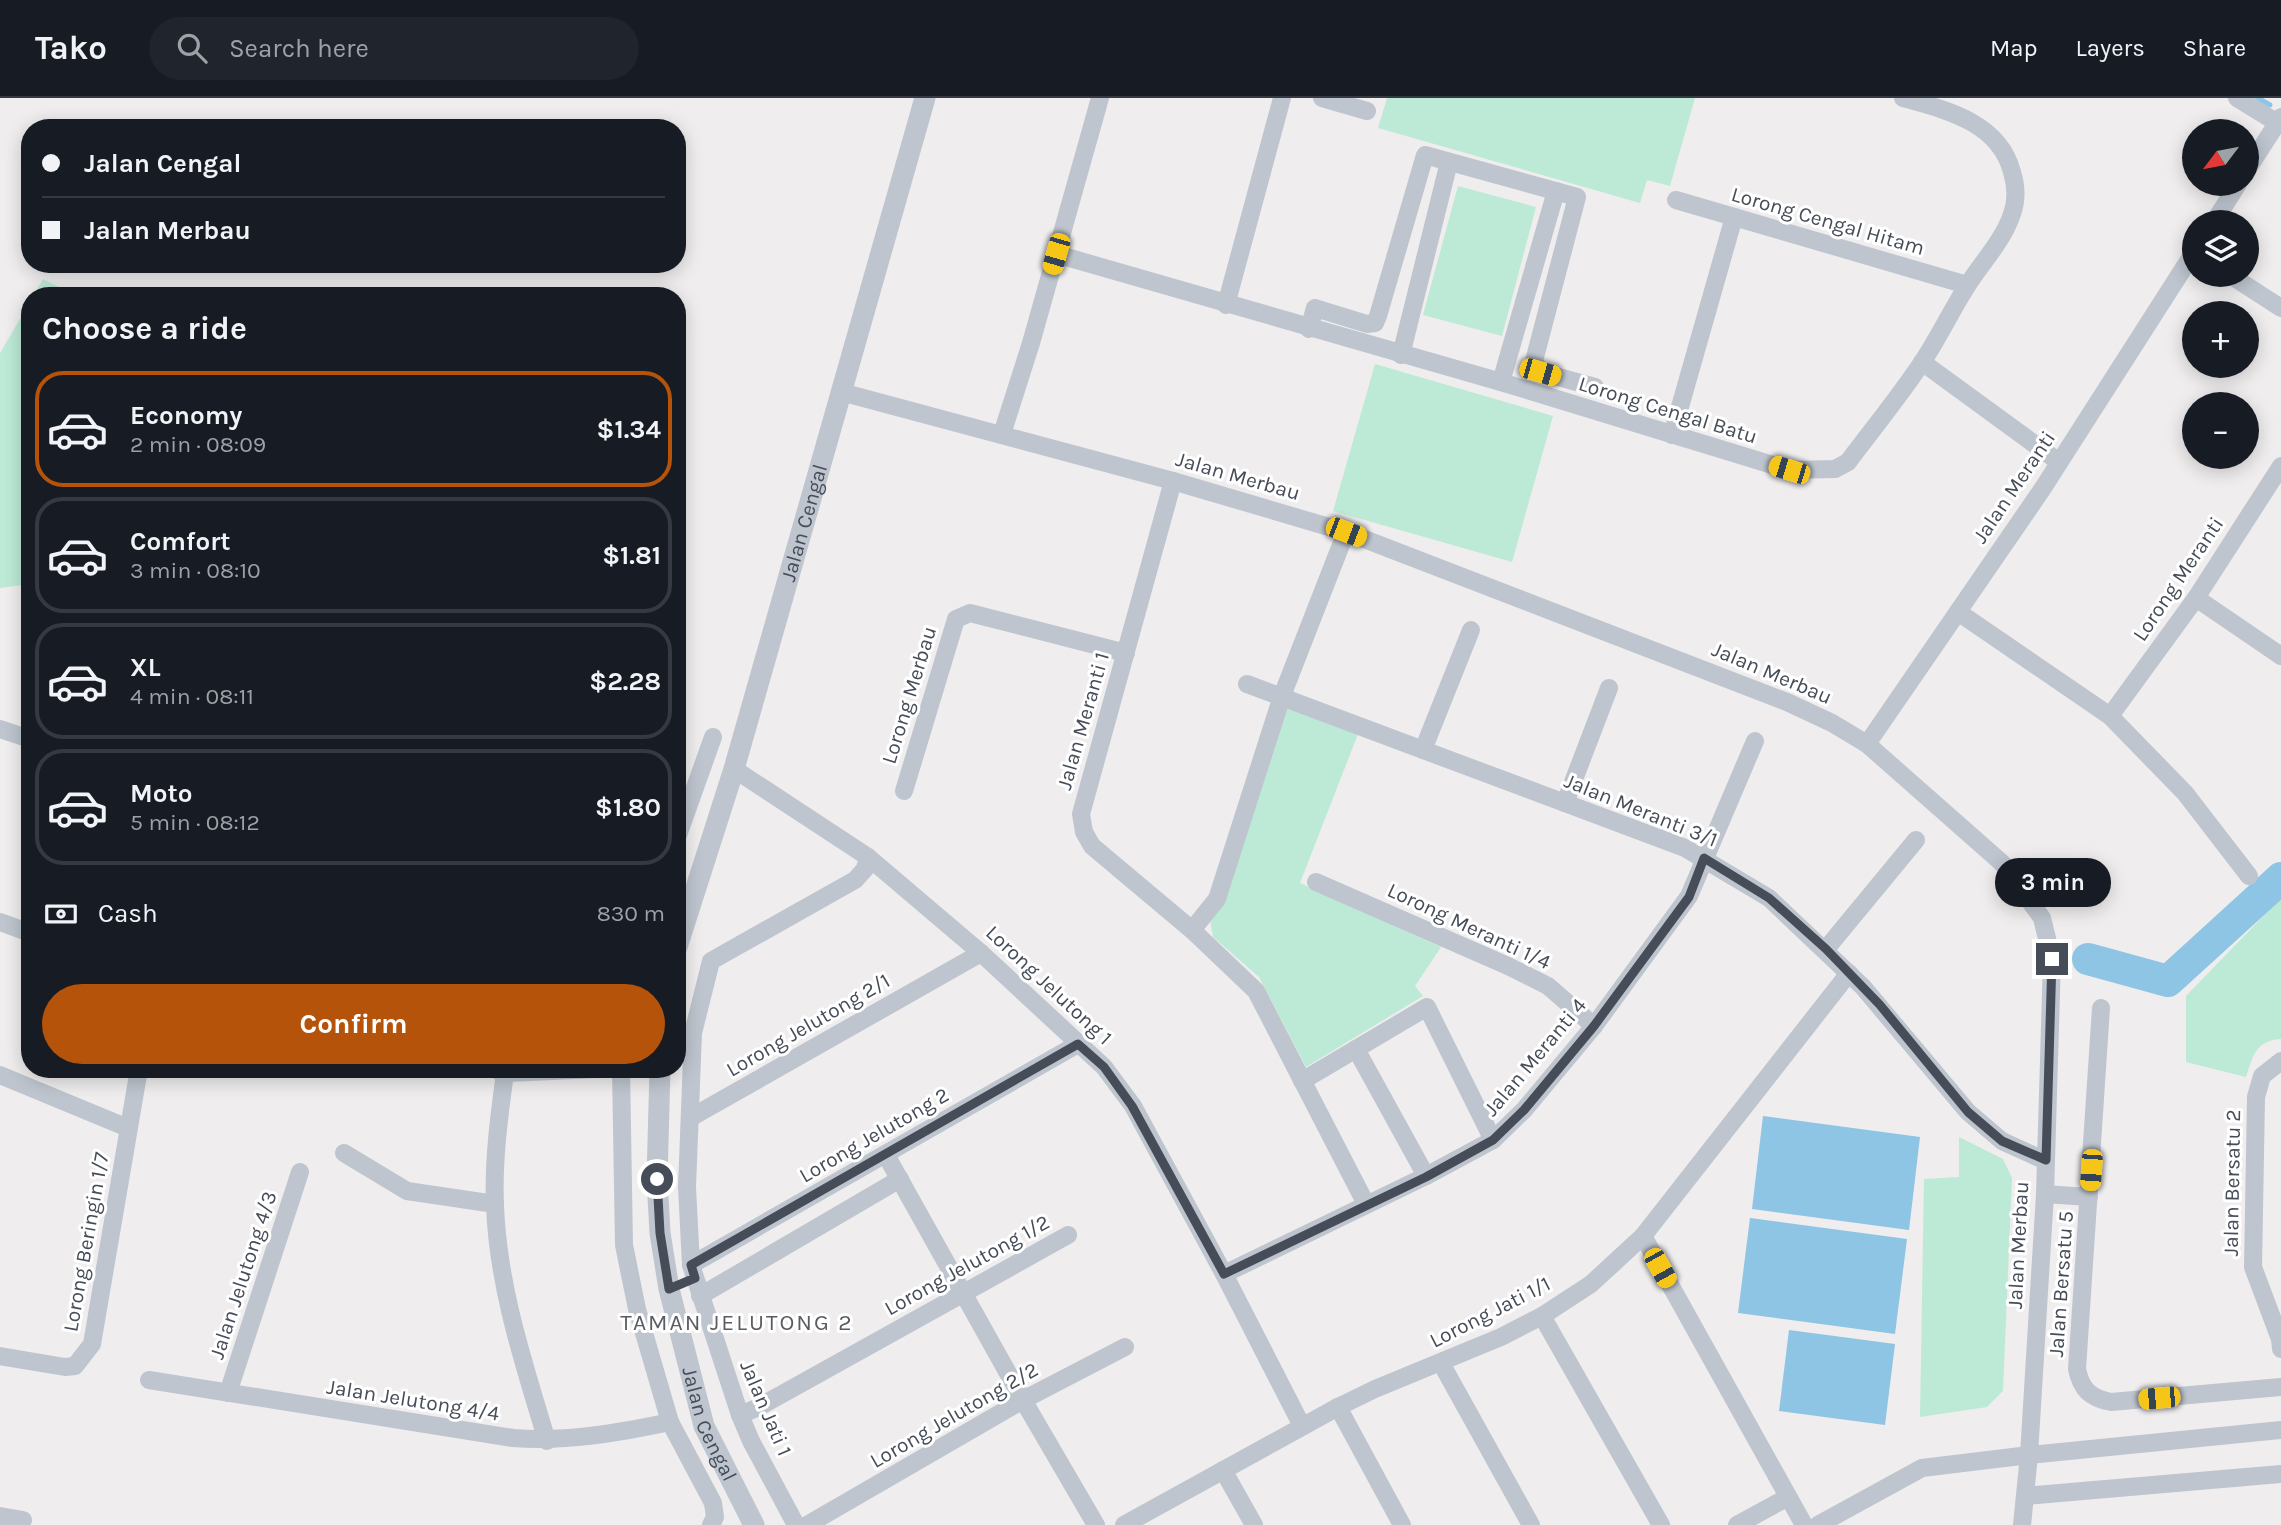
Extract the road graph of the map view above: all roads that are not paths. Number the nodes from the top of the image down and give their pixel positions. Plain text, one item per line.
1 (925, 98) edge
2 (1100, 98) edge
3 (1282, 98) edge
4 (1322, 98) edge
5 (1903, 98) edge
6 (2237, 98) edge
7 (1367, 111) dead end
8 (2280, 122) edge
9 (2259, 153) edge
10 (1449, 162) junction
11 (1556, 191) junction
12 (1676, 200) dead end
13 (1734, 217) junction
14 (1056, 254) junction
15 (2182, 271) edge
16 (1967, 285) junction
17 (2249, 287) edge
18 (1226, 305) junction
19 (2281, 308) edge
20 (1309, 329) junction
21 (1401, 355) junction
22 (1922, 362) junction
23 (1501, 382) junction
24 (1595, 387) dead end
25 (841, 392) junction
26 (1002, 434) junction
27 (1672, 435) junction
28 (2059, 462) junction
29 (2279, 473) edge
30 (1173, 481) junction
31 (1346, 532) junction
32 (2196, 598) junction
33 (1958, 612) junction
34 (1471, 630) dead end
35 (1125, 653) junction
36 (2281, 656) edge
37 (1247, 684) dead end
38 (1609, 688) dead end
39 (1282, 696) junction
40 (2110, 716) junction
41 (0, 729) edge
42 (21, 736) edge
43 (713, 737) dead end
44 (1755, 741) dead end
45 (1867, 744) junction
46 (1423, 750) junction
47 (734, 769) junction
48 (904, 791) dead end
49 (1565, 803) junction
50 (686, 813) edge
51 (1916, 840) dead end
52 (868, 858) junction
53 (1704, 858) junction
54 (2249, 876) dead end
55 (1316, 882) dead end
56 (686, 919) edge
57 (0, 922) edge
58 (21, 930) edge
59 (1192, 930) junction
60 (1826, 949) junction
61 (981, 953) junction
62 (1849, 973) junction
63 (2101, 1008) dead end
64 (1594, 1026) junction
65 (1078, 1044) junction
66 (1356, 1049) junction
67 (2280, 1061) edge
68 (0, 1075) edge
69 (137, 1078) edge
70 (500, 1078) edge
71 (621, 1078) edge
72 (660, 1078) edge
73 (1303, 1081) junction
74 (690, 1118) junction
75 (128, 1128) junction
76 (1493, 1140) junction
77 (344, 1153) dead end
78 (886, 1155) junction
79 (2046, 1160) junction
80 (300, 1172) dead end
81 (1426, 1177) junction
82 (900, 1179) junction
83 (2045, 1194) junction
84 (2089, 1197) junction
85 (1366, 1204) junction
86 (495, 1205) junction
87 (1068, 1235) dead end
88 (1643, 1236) junction
89 (693, 1271) junction
90 (1224, 1274) junction
91 (669, 1289) junction
92 (962, 1292) junction
93 (700, 1296) junction
94 (1542, 1316) junction
95 (1125, 1347) dead end
96 (2281, 1349) edge
97 (0, 1356) edge
98 (1441, 1363) junction
99 (149, 1380) dead end
100 (2281, 1387) edge
101 (228, 1393) junction
102 (1023, 1400) junction
103 (1338, 1407) junction
104 (740, 1415) junction
105 (670, 1422) junction
106 (1302, 1426) junction
107 (2281, 1430) edge
108 (547, 1441) junction
109 (2029, 1454) junction
110 (1223, 1470) junction
111 (2281, 1474) edge
112 (2025, 1496) junction
113 (1788, 1497) junction
114 (0, 1516) edge
115 (23, 1520) dead end
116 (711, 1525) edge
117 (754, 1525) edge
118 (796, 1525) edge
119 (807, 1525) edge
120 (1096, 1525) edge
121 (1124, 1525) edge
122 (1254, 1525) edge
123 (1402, 1525) edge
124 (1531, 1525) edge
125 (1661, 1525) edge
126 (1737, 1525) edge
127 (1804, 1525) edge
128 (1818, 1525) edge
129 (2022, 1525) edge

1 - 25 street, Jalan Cengal
2 - 14 street
3 - 18 street
4 - 7 street
5 - 16 street, Lorong Cengal Batu
6 - 8 street
8 - 9 street
10 - 11 street
10 - 20 street
10 - 21 street
11 - 23 street
11 - 24 street
12 - 13 street, Lorong Cengal Hitam
13 - 16 street, Lorong Cengal Hitam
13 - 27 street
14 - 18 street, Lorong Cengal Batu
14 - 26 street
15 - 28 street, Jalan Meranti
16 - 22 street, Lorong Cengal Batu
17 - 19 street
18 - 20 street, Lorong Cengal Batu
20 - 21 street, Lorong Cengal Batu
21 - 23 street, Lorong Cengal Batu
22 - 27 street, Lorong Cengal Batu
22 - 28 street
23 - 27 street, Lorong Cengal Batu
25 - 26 street, Jalan Merbau
25 - 47 street, Jalan Cengal
26 - 30 street, Jalan Merbau
28 - 33 street, Jalan Meranti
29 - 32 street, Lorong Meranti
30 - 31 street, Jalan Merbau
30 - 35 street, Jalan Meranti 1
31 - 39 street
31 - 45 street, Jalan Merbau
32 - 36 street
32 - 40 street, Lorong Meranti
33 - 40 street
33 - 45 street, Jalan Meranti
34 - 46 street
35 - 48 street, Lorong Merbau
35 - 59 street, Jalan Meranti 1
37 - 39 street, Jalan Meranti 3/1
38 - 49 street
39 - 46 street, Jalan Meranti 3/1
39 - 59 street
40 - 54 street
41 - 42 street
43 - 50 street
44 - 53 street, Jalan Meranti 4
45 - 79 street, Jalan Merbau
46 - 49 street, Jalan Meranti 3/1
47 - 52 street, Lorong Jelutong 1
47 - 56 street, Jalan Cengal
49 - 53 street, Jalan Meranti 3/1
51 - 60 street
52 - 61 street, Lorong Jelutong 1
52 - 74 street, Jalan Jati 1
53 - 60 street, Jalan Meranti 3/1
53 - 64 street, Jalan Meranti 4
55 - 64 street, Lorong Meranti 1/4
57 - 58 street
59 - 73 street, Jalan Meranti 1
60 - 62 street, Jalan Meranti 3/1
61 - 65 street, Lorong Jelutong 1
61 - 74 street, Lorong Jelutong 2/1
62 - 79 street, Jalan Meranti 3/1
62 - 88 street, Lorong Jati 1/1
63 - 84 street, Jalan Bersatu 5
64 - 76 street, Jalan Meranti 4
65 - 78 street, Lorong Jelutong 2
65 - 90 street, Lorong Jelutong 1
66 - 73 street
66 - 76 street
66 - 81 street
67 - 96 street, Jalan Bersatu 2
68 - 75 street
69 - 75 street, Lorong Beringin 1/7
70 - 86 street
71 - 105 street
72 - 91 street, Jalan Cengal
73 - 85 street, Jalan Meranti 1
74 - 89 street, Jalan Jati 1
75 - 97 street, Lorong Beringin 1/7
76 - 81 street, Jalan Meranti 4
77 - 86 street
78 - 82 street
78 - 89 street, Lorong Jelutong 2
79 - 83 street, Jalan Merbau
80 - 101 street, Jalan Jelutong 4/3
81 - 85 street, Jalan Meranti 4
82 - 92 street
82 - 93 street
83 - 84 street
83 - 109 street, Jalan Merbau
84 - 100 street, Jalan Bersatu 5
85 - 90 street, Jalan Meranti 4
86 - 108 street
87 - 92 street, Lorong Jelutong 1/2
88 - 94 street, Lorong Jati 1/1
88 - 113 street
89 - 91 street, Lorong Jelutong 2
89 - 93 street, Jalan Jati 1
90 - 106 street, Lorong Jelutong 1
91 - 117 street, Jalan Cengal
92 - 102 street
92 - 104 street, Lorong Jelutong 1/2
93 - 104 street, Jalan Jati 1
94 - 98 street, Lorong Jati 1/1
94 - 125 street
95 - 102 street, Lorong Jelutong 2/2
98 - 103 street, Lorong Jati 1/1
98 - 124 street
99 - 101 street, Jalan Jelutong 4/4
101 - 108 street, Jalan Jelutong 4/4
102 - 119 street, Lorong Jelutong 2/2
102 - 120 street
103 - 106 street, Lorong Jati 1/1
103 - 123 street
104 - 118 street, Jalan Jati 1
105 - 108 street, Jalan Jelutong 4/4
105 - 116 street
106 - 110 street, Lorong Jati 1/1
107 - 109 street
109 - 112 street, Jalan Merbau
109 - 128 street
110 - 121 street, Lorong Jati 1/1
110 - 122 street
111 - 112 street
112 - 129 street, Jalan Merbau
113 - 126 street
113 - 127 street
114 - 115 street

